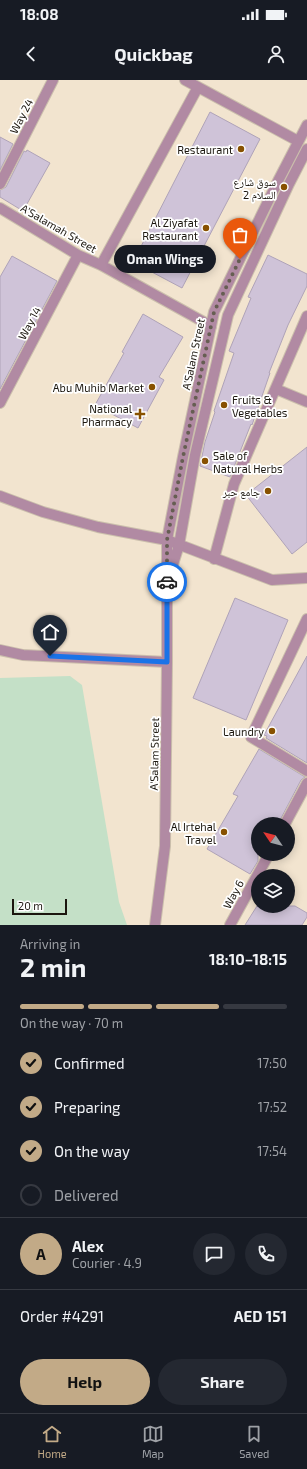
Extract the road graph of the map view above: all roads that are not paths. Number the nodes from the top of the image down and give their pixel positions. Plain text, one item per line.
1 (53, 80) edge
2 (185, 80) edge
3 (198, 87) junction
4 (307, 125) edge
5 (298, 141) junction
6 (307, 149) edge
7 (0, 184) edge
8 (0, 208) edge
9 (78, 255) junction
10 (101, 265) junction
11 (307, 316) edge
12 (211, 326) junction
13 (276, 389) junction
14 (307, 402) edge
15 (0, 403) edge
16 (0, 496) edge
17 (167, 540) junction
18 (179, 544) junction
19 (214, 559) junction
20 (307, 578) edge
21 (167, 583) junction
22 (307, 619) edge
23 (0, 650) edge
24 (167, 662) junction
25 (307, 771) edge
26 (307, 784) edge
27 (289, 817) edge
28 (264, 861) edge
29 (155, 925) edge
30 (230, 925) edge

1 - 7 street, Way 24
2 - 3 street
3 - 5 street
3 - 10 street
4 - 5 street, A'Salam Street
5 - 12 street, A'Salam Street
6 - 18 street, A'Salam Street
8 - 9 street, A'Salamah Street
9 - 10 street, A'Salamah Street
9 - 15 street, Way 14
10 - 12 street, A'Salamah Street
11 - 13 street
12 - 17 street, A'Salam Street
13 - 14 street
13 - 19 street
16 - 17 street
17 - 18 street
17 - 21 street, A'Salam Street
18 - 19 street
18 - 21 street, A'Salam Street
19 - 20 street
21 - 24 street, A'Salam Street
22 - 25 street
23 - 24 street
24 - 29 street, A'Salam Street
26 - 27 street
28 - 30 street, Way 6

